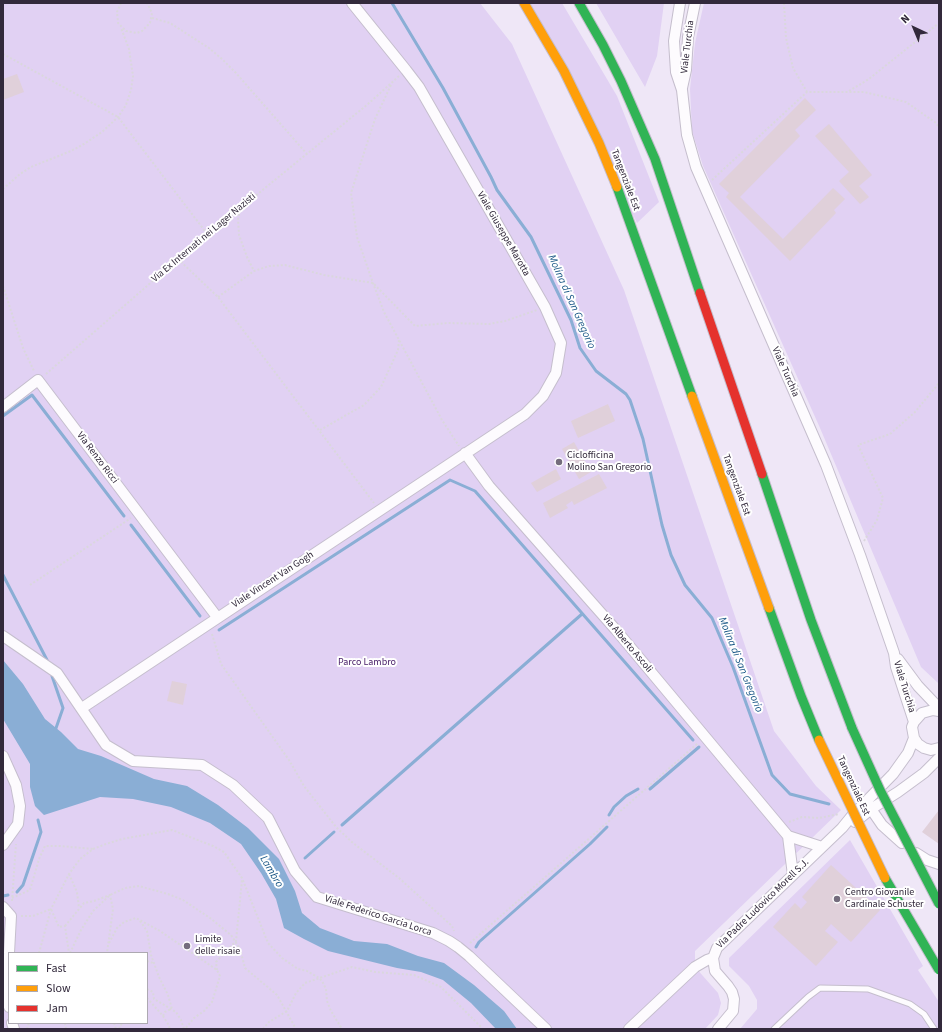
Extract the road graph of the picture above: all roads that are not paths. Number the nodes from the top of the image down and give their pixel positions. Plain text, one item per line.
1 (352, 3) edge
2 (524, 3) edge
3 (579, 3) edge
4 (680, 3) edge
5 (696, 3) edge
6 (682, 90) junction
7 (3, 407) edge
8 (465, 453) junction
9 (213, 620) junction
10 (3, 636) edge
11 (894, 653) junction
12 (82, 708) junction
13 (939, 710) edge
14 (914, 722) junction
15 (914, 738) junction
16 (939, 748) edge
17 (3, 756) edge
18 (939, 758) edge
19 (871, 809) junction
20 (842, 828) junction
21 (788, 836) junction
22 (3, 845) edge
23 (822, 847) junction
24 (939, 864) edge
25 (792, 875) junction
26 (939, 904) edge
27 (3, 907) edge
28 (9, 952) edge
29 (713, 958) junction
30 (8, 963) edge
31 (939, 970) edge
32 (8, 1002) edge
33 (546, 1029) edge
34 (629, 1029) edge
35 (718, 1029) edge
36 (774, 1029) edge
37 (934, 1029) edge

1 - 8 street, Viale Giuseppe Marotta
2 - 31 highway, Tangenziale Est, bridge
3 - 26 highway, bridge
4 - 6 street, Viale Turchia
5 - 6 street, Viale Turchia
6 - 11 street, Viale Turchia
7 - 9 street, Via Renzo Ricci
8 - 9 street, Viale Vincent Van Gogh
8 - 21 street, Via Alberto Ascoli
9 - 12 street, Viale Vincent Van Gogh
10 - 12 street, Viale Federico Garcia Lorca
11 - 13 street, Viale Turchia
11 - 14 street, Viale Turchia
12 - 33 street, Viale Federico Garcia Lorca
13 - 14 street
14 - 15 street, Via Padre Ludovico Morell S.J.
15 - 16 street
15 - 20 street, Via Padre Ludovico Morell S.J.
17 - 22 street
18 - 19 street, Via Padre Ludovico Morell S.J.
19 - 20 street, Via Padre Ludovico Morell S.J.
19 - 24 street
20 - 23 street, Via Padre Ludovico Morell S.J.
21 - 23 street
21 - 25 street
23 - 25 street, Via Padre Ludovico Morell S.J.
25 - 29 street, Via Padre Ludovico Morell S.J.
27 - 28 street
29 - 34 street
29 - 35 street, Via Padre Ludovico Morell S.J.
30 - 32 street
36 - 37 lane

